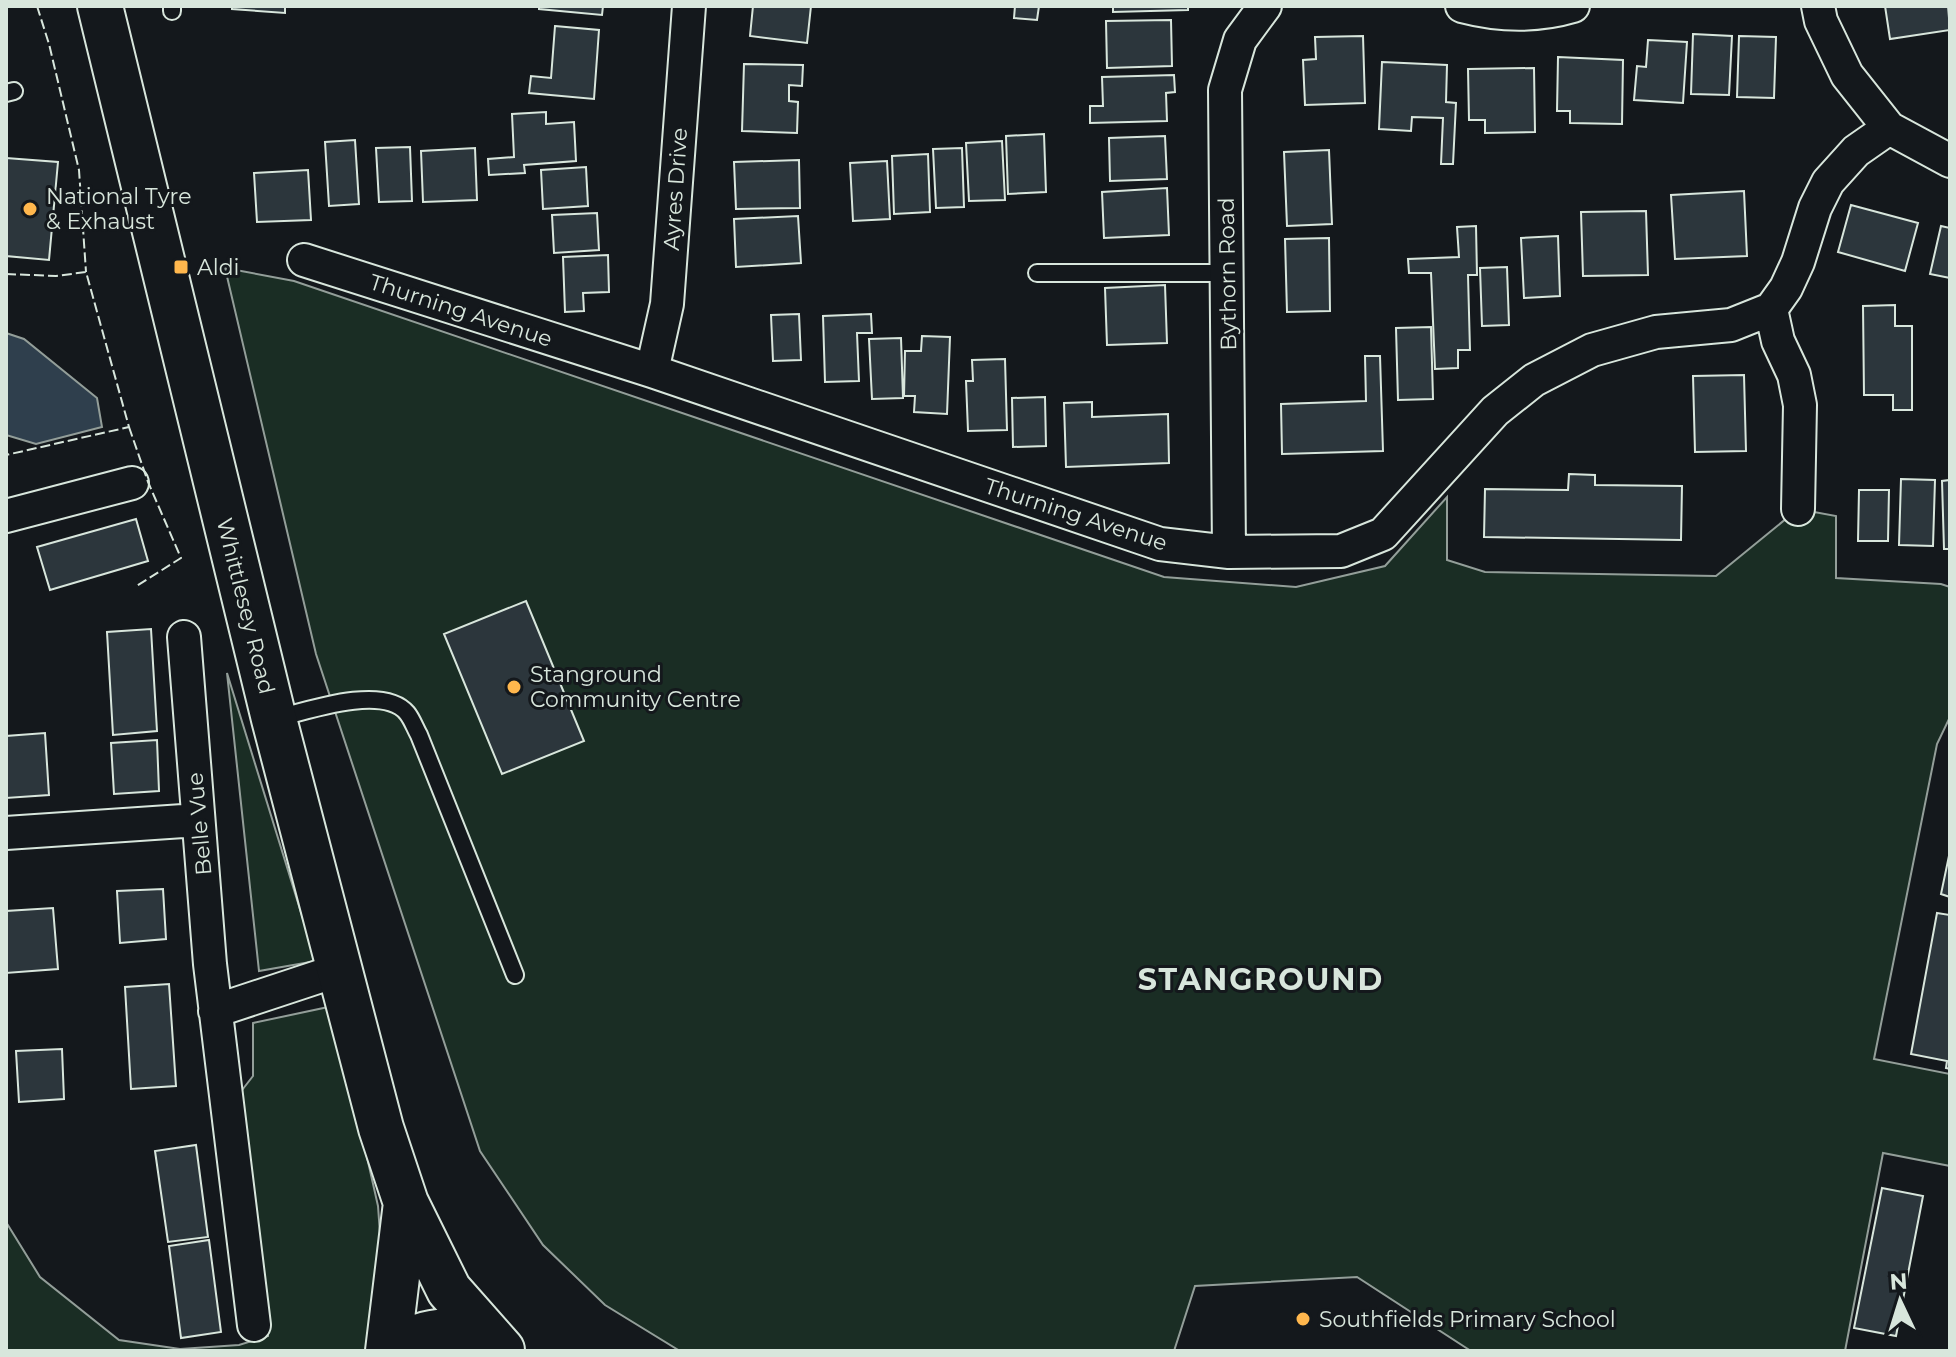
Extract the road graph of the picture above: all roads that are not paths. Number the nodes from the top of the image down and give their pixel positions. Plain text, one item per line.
1 (100, 6) edge
2 (689, 6) edge
3 (1265, 6) edge
4 (1462, 6) edge
5 (1573, 6) edge
6 (1818, 6) edge
7 (1889, 128) junction
8 (1950, 161) edge
9 (304, 260) dead end
10 (1037, 273) dead end
11 (1227, 273) junction
12 (1771, 309) junction
13 (652, 371) junction
14 (132, 483) dead end
15 (1798, 509) dead end
16 (6, 516) edge
17 (1229, 552) junction
18 (184, 637) dead end
19 (274, 719) junction
20 (198, 820) junction
21 (6, 833) edge
22 (339, 970) junction
23 (515, 975) dead end
24 (215, 1011) junction
25 (406, 1203) junction
26 (254, 1325) dead end
27 (390, 1351) edge
28 (502, 1351) edge

1 - 19 main road, Whittlesey Road
2 - 13 street, Ayres Drive
3 - 11 street, Bythorn Road
4 - 5 street
6 - 7 street
7 - 8 street
7 - 12 street
9 - 13 street, Thurning Avenue
10 - 11 lane
11 - 17 street, Bythorn Road
12 - 15 street
12 - 17 street, Thurning Avenue
13 - 17 street, Thurning Avenue
14 - 16 street
18 - 20 street, Belle Vue
19 - 22 main road, Whittlesey Road
19 - 23 lane
20 - 21 street
20 - 24 street, Belle Vue
22 - 24 street
22 - 25 main road, Whittlesey Road
24 - 26 street, Belle Vue
25 - 27 main road, Whittlesey Road
25 - 28 main road, Whittlesey Road
27 - 28 main road

